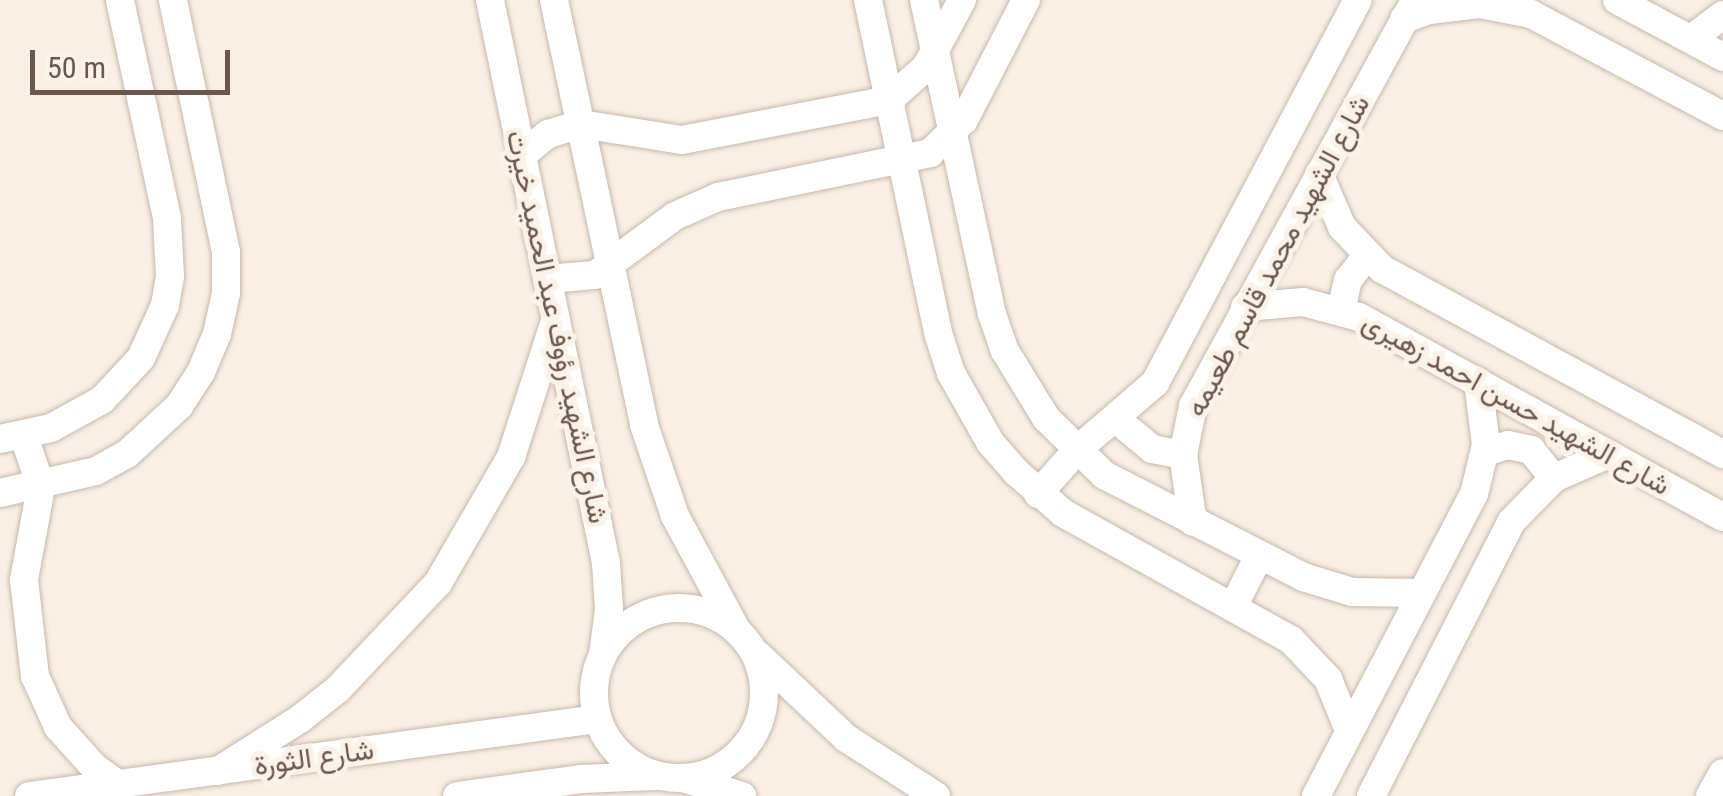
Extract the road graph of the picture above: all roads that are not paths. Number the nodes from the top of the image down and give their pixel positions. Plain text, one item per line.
1 (120, 0) edge
2 (174, 0) edge
3 (490, 0) edge
4 (554, 0) edge
5 (868, 0) edge
6 (924, 0) edge
7 (962, 0) edge
8 (1026, 0) edge
9 (1358, 0) edge
10 (1618, 0) edge
11 (1496, 3) edge
12 (1410, 9) edge
13 (1723, 14) edge
14 (1691, 39) junction
15 (934, 52) junction
16 (1723, 57) edge
17 (889, 100) junction
18 (1723, 116) edge
19 (581, 124) junction
20 (953, 135) junction
21 (522, 155) junction
22 (902, 162) junction
23 (1319, 174) junction
24 (1367, 256) junction
25 (611, 267) junction
26 (547, 279) junction
27 (1245, 307) junction
28 (1341, 310) junction
29 (556, 318) junction
30 (1478, 382) junction
31 (1116, 419) junction
32 (12, 437) edge
33 (1077, 450) junction
34 (1485, 452) junction
35 (1610, 454) junction
36 (1723, 454) edge
37 (1183, 455) junction
38 (1554, 478) junction
39 (40, 487) junction
40 (0, 493) edge
41 (1038, 494) junction
42 (1723, 517) edge
43 (1193, 522) junction
44 (1259, 556) junction
45 (1421, 593) junction
46 (1233, 607) junction
47 (742, 636) junction
48 (602, 656) junction
49 (598, 719) junction
50 (1348, 728) junction
51 (218, 771) junction
52 (1723, 773) edge
53 (670, 777) junction
54 (120, 790) edge
55 (471, 795) edge
56 (29, 796) edge
57 (742, 796) edge
58 (936, 796) edge
59 (1316, 796) edge
60 (1371, 796) edge
61 (1710, 796) edge

1 - 32 street
2 - 39 street
3 - 21 street, شارع الشهيد رؤوف عبد الحميد خيرت
4 - 19 street
5 - 17 street
6 - 15 street
7 - 15 street
8 - 20 street
9 - 31 street, شارع الشهيد محمد قاسم طعيمه
10 - 14 street
11 - 12 street
11 - 18 street
12 - 23 street, شارع الشهيد محمد قاسم طعيمه
13 - 14 street
14 - 16 street
15 - 17 street
15 - 20 street
17 - 19 street
17 - 22 street
19 - 21 street
19 - 25 street
20 - 22 street
20 - 33 street
21 - 26 street, شارع الشهيد رؤوف عبد الحميد خيرت
22 - 25 street
22 - 41 street
23 - 24 street, شارع الشهيد حسن احمد زهيرى
23 - 27 street, شارع الشهيد محمد قاسم طعيمه
24 - 28 street
24 - 36 street, شارع الشهيد حسن احمد زهيرى
25 - 26 street
25 - 47 street
26 - 29 street, شارع الشهيد رؤوف عبد الحميد خيرت
27 - 28 street, شارع الشهيد حسن احمد زهيرى
27 - 37 street, شارع الشهيد محمد قاسم طعيمه
28 - 30 street, شارع الشهيد حسن احمد زهيرى
29 - 48 street, شارع الشهيد رؤوف عبد الحميد خيرت
29 - 51 street
30 - 34 street
30 - 35 street, شارع الشهيد حسن احمد زهيرى
31 - 33 street, شارع الشهيد محمد قاسم طعيمه
31 - 37 street
32 - 39 street
33 - 41 street, شارع الشهيد محمد قاسم طعيمه
33 - 43 street
34 - 38 street
34 - 45 street
35 - 38 street
35 - 42 street, شارع الشهيد حسن احمد زهيرى
37 - 43 street, شارع الشهيد محمد قاسم طعيمه
38 - 60 street
39 - 40 street
39 - 54 street
41 - 46 street
43 - 44 street
44 - 45 street
44 - 46 street
45 - 50 street
46 - 50 street
47 - 48 street
47 - 53 street
47 - 58 street
48 - 49 street
49 - 51 street, شارع الثورة
49 - 53 street
50 - 59 street
51 - 54 street, شارع الثورة
52 - 61 street
53 - 55 street
53 - 57 street
54 - 56 street, شارع الثورة

